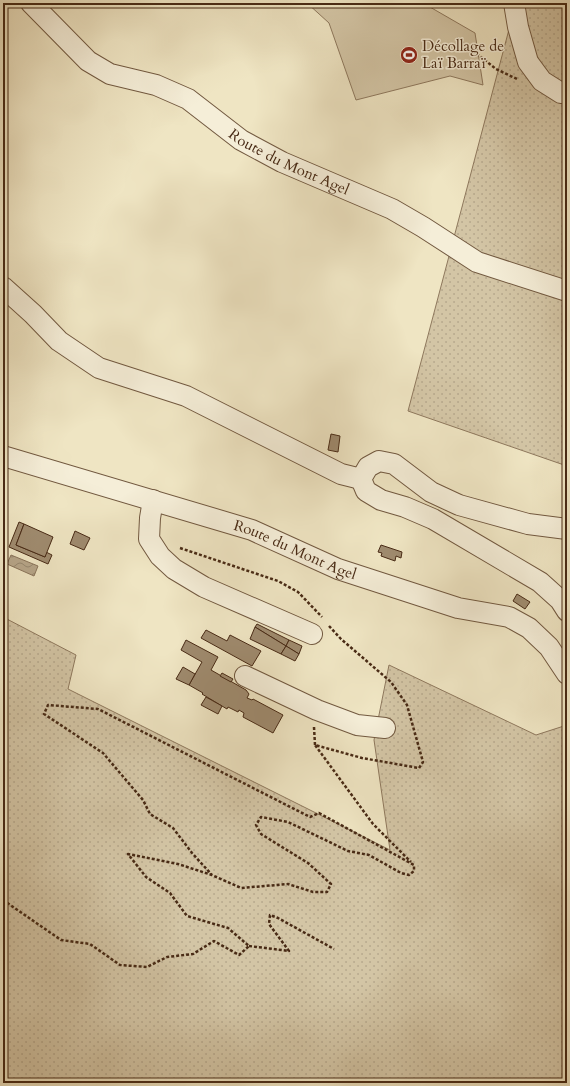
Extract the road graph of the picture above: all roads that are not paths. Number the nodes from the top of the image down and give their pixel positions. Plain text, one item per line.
1 (32, 3) edge
2 (514, 3) edge
3 (567, 94) edge
4 (3, 287) edge
5 (567, 291) edge
6 (3, 456) edge
7 (361, 479) junction
8 (153, 500) junction
9 (567, 529) edge
10 (567, 610) edge
11 (312, 634) dead end
12 (567, 674) edge
13 (245, 676) dead end
14 (385, 728) dead end

1 - 5 street, Route du Mont Agel
2 - 3 street
4 - 7 street
6 - 8 street, Route du Mont Agel
7 - 9 street
7 - 10 street
8 - 11 street
8 - 12 street, Route du Mont Agel
13 - 14 street

